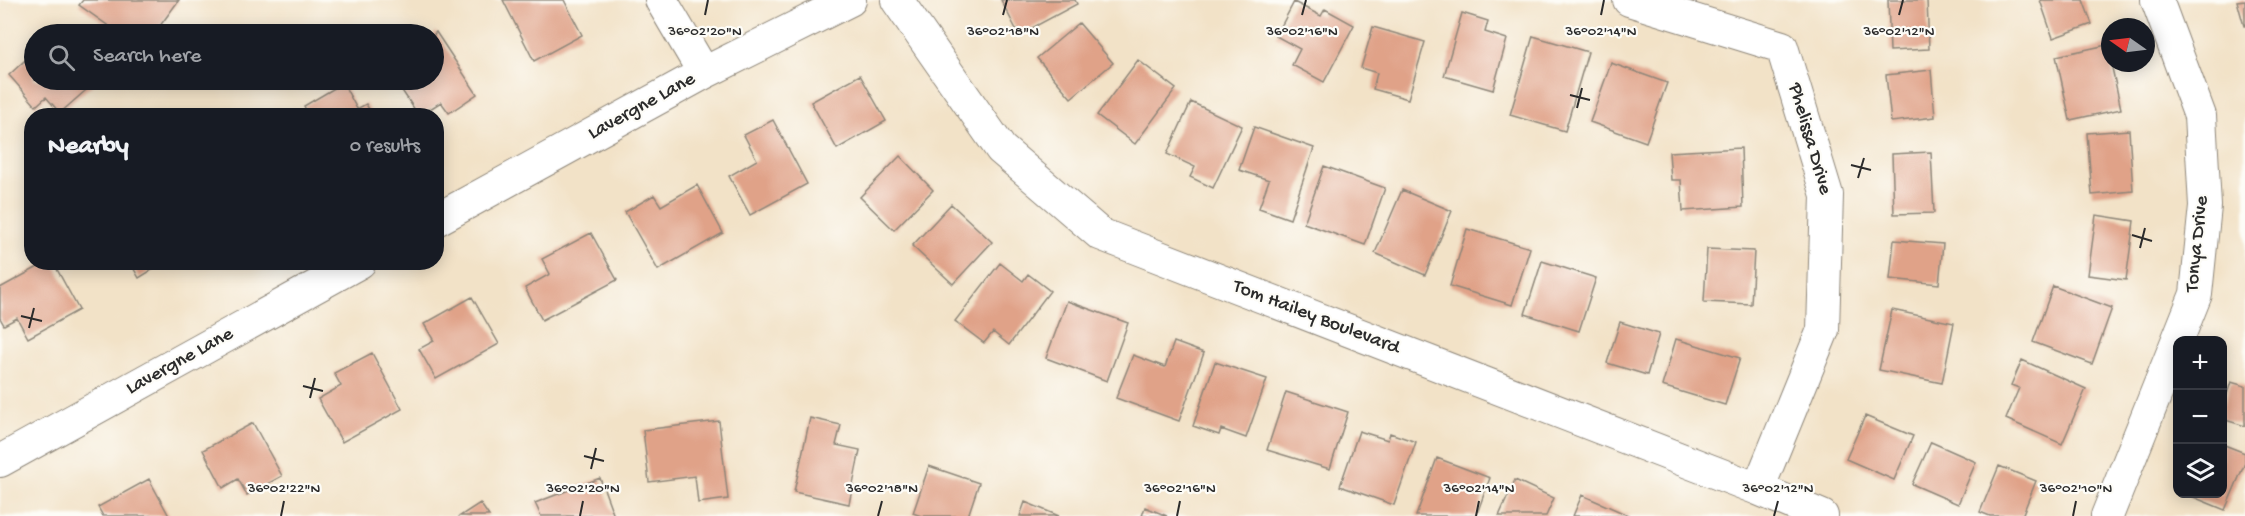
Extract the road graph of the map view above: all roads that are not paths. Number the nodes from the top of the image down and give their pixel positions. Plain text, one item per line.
1 (661, 0) edge
2 (850, 0) edge
3 (897, 0) edge
4 (1629, 0) edge
5 (2157, 0) edge
6 (704, 73) junction
7 (444, 216) edge
8 (346, 270) edge
9 (0, 461) edge
10 (1758, 489) junction
11 (1822, 516) edge
12 (2107, 516) edge

1 - 6 street
2 - 6 street, Lavergne Lane
3 - 10 street, Tom Hailey Boulevard
4 - 10 street, Phelissa Drive
5 - 12 street, Tonya Drive
6 - 7 street, Lavergne Lane
8 - 9 street, Lavergne Lane
10 - 11 street, Tom Hailey Boulevard

